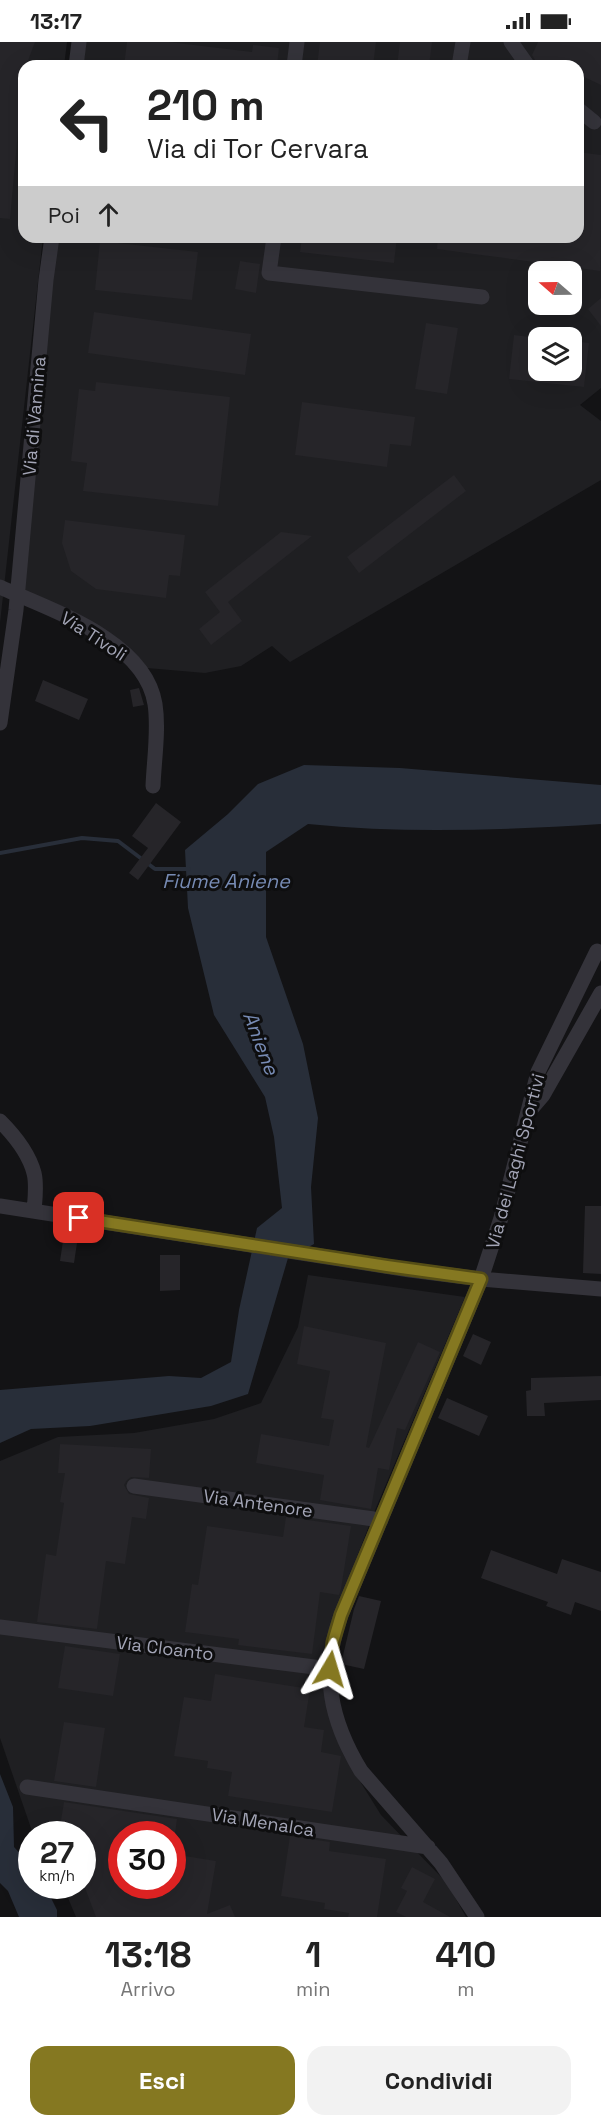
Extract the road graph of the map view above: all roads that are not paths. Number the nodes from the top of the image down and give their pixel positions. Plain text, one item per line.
1 (79, 42) edge
2 (297, 42) edge
3 (463, 42) edge
4 (511, 42) edge
5 (77, 60) edge
6 (295, 60) edge
7 (460, 60) edge
8 (524, 60) edge
9 (584, 114) edge
10 (594, 122) dead end
11 (51, 243) edge
12 (273, 243) edge
13 (482, 297) dead end
14 (0, 587) edge
15 (18, 595) junction
16 (0, 723) edge
17 (153, 786) dead end
18 (597, 951) dead end
19 (601, 993) edge
20 (529, 1111) junction
21 (0, 1121) edge
22 (0, 1206) edge
23 (34, 1211) junction
24 (481, 1279) junction
25 (601, 1289) edge
26 (134, 1486) dead end
27 (381, 1520) junction
28 (0, 1627) edge
29 (330, 1669) junction
30 (27, 1786) dead end
31 (428, 1847) junction
32 (477, 1917) edge

1 - 5 street
2 - 6 street
3 - 7 street
4 - 8 street
9 - 10 street
11 - 15 street, Via di Vannina
12 - 13 street
14 - 15 street, Via Tivoli
15 - 16 street, Via di Vannina
15 - 17 street, Via Tivoli
18 - 20 street, Via dei Laghi Sportivi
19 - 20 street
20 - 24 street, Via dei Laghi Sportivi
21 - 23 street
22 - 23 street
23 - 24 street
24 - 25 street
24 - 27 street, Via dei Laghi Sportivi
26 - 27 street, Via Antenore
27 - 29 street, Via dei Laghi Sportivi
28 - 29 street, Via Cloanto
29 - 31 street, Via dei Laghi Sportivi
30 - 31 street, Via Menalca
31 - 32 street, Via dei Laghi Sportivi

